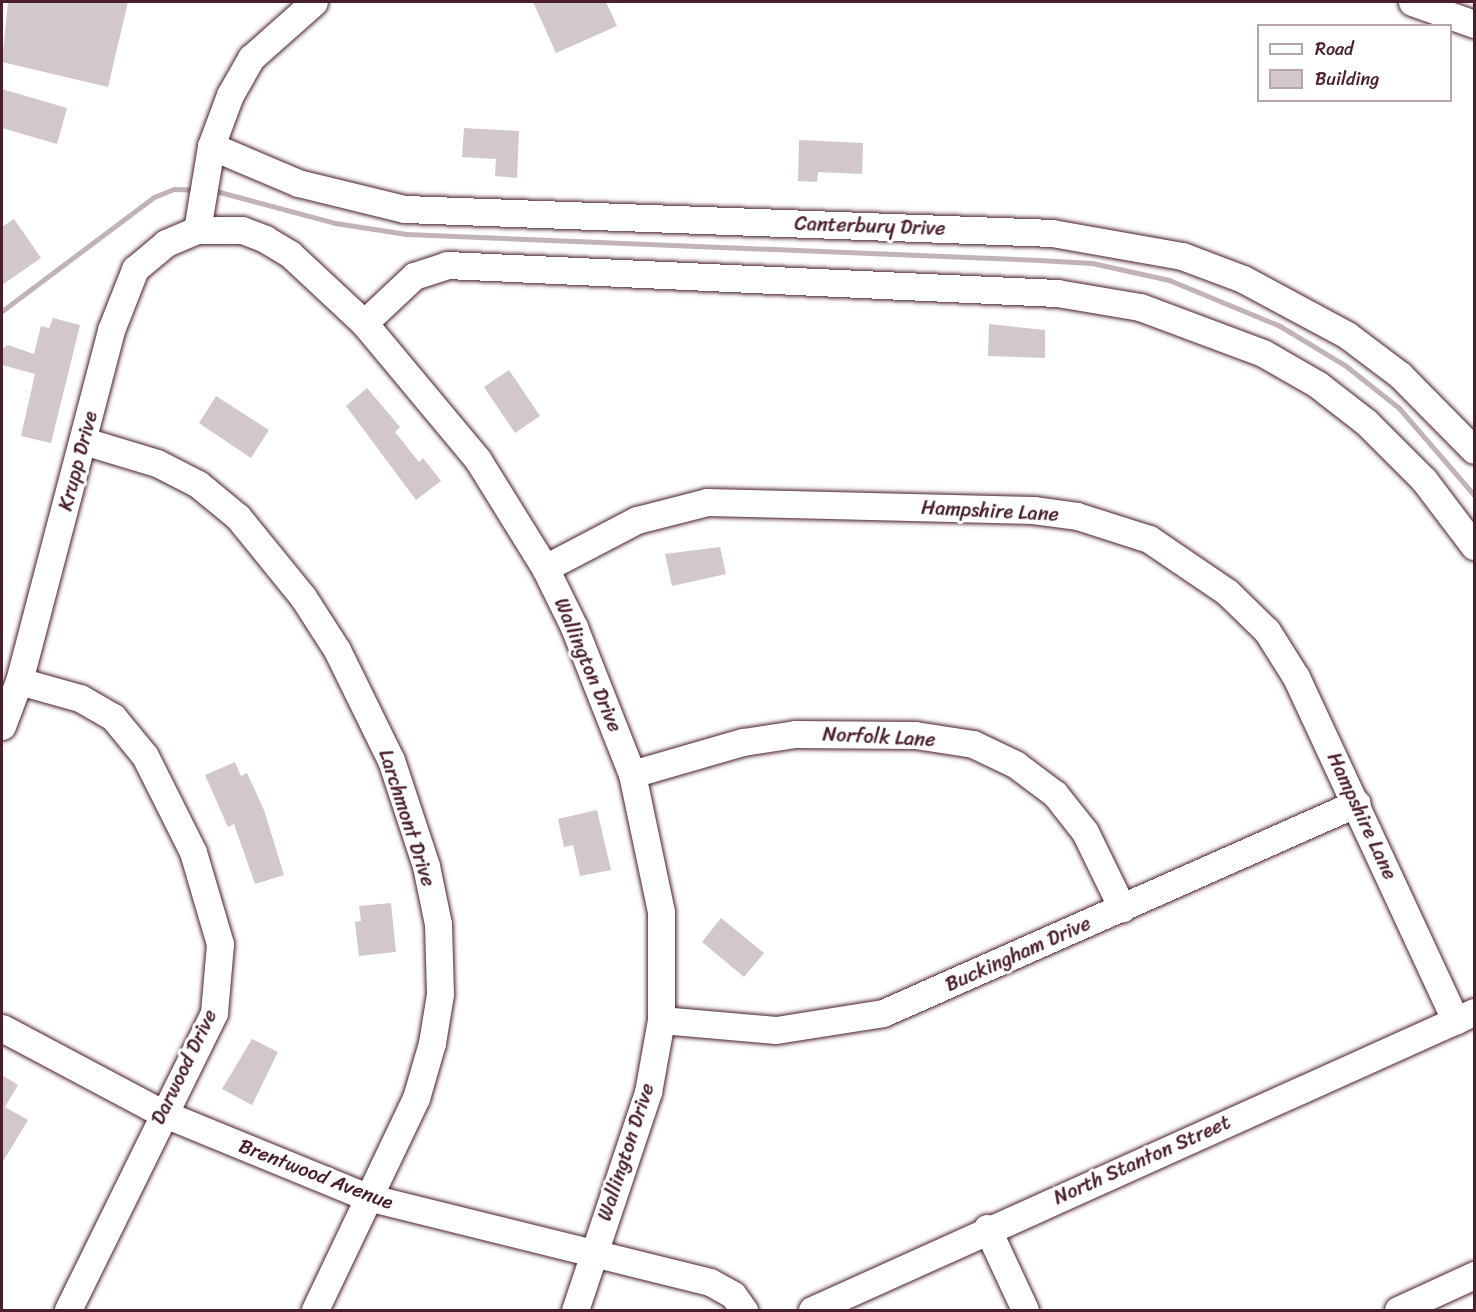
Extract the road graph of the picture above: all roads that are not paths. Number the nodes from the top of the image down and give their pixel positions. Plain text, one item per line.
1 (314, 2) edge
2 (1412, 2) edge
3 (1474, 24) edge
4 (209, 158) junction
5 (198, 217) junction
6 (364, 324) junction
7 (84, 441) junction
8 (1474, 450) edge
9 (1474, 546) edge
10 (545, 568) junction
11 (19, 681) junction
12 (2, 726) edge
13 (632, 774) junction
14 (1357, 803) junction
15 (1122, 908) junction
16 (1465, 1017) edge
17 (661, 1020) junction
18 (2, 1028) edge
19 (162, 1113) junction
20 (367, 1197) junction
21 (987, 1228) junction
22 (593, 1254) junction
23 (1474, 1275) edge
24 (68, 1311) edge
25 (315, 1311) edge
26 (575, 1311) edge
27 (744, 1311) edge
28 (812, 1311) edge
29 (1025, 1311) edge
30 (1398, 1311) edge

1 - 4 street
2 - 3 street
4 - 5 street
4 - 8 street, Canterbury Drive
5 - 6 street, Wallington Drive
5 - 7 street, Krupp Drive
6 - 9 street
6 - 10 street, Wallington Drive
7 - 11 street, Krupp Drive
7 - 20 street, Larchmont Drive
10 - 13 street, Wallington Drive
10 - 14 street, Hampshire Lane
11 - 12 street, Krupp Drive
11 - 19 street, Darwood Drive
13 - 15 street, Norfolk Lane
13 - 17 street, Wallington Drive
14 - 15 street, Buckingham Drive
14 - 16 street, Hampshire Lane
15 - 17 street, Buckingham Drive
16 - 21 street, North Stanton Street
17 - 22 street, Wallington Drive
18 - 19 street, Brentwood Avenue
19 - 20 street, Brentwood Avenue
19 - 24 street, Darwood Drive
20 - 22 street, Brentwood Avenue
20 - 25 street, Larchmont Drive
21 - 28 street, North Stanton Street
21 - 29 street
22 - 26 street, Wallington Drive
22 - 27 street, Brentwood Avenue
23 - 30 street

